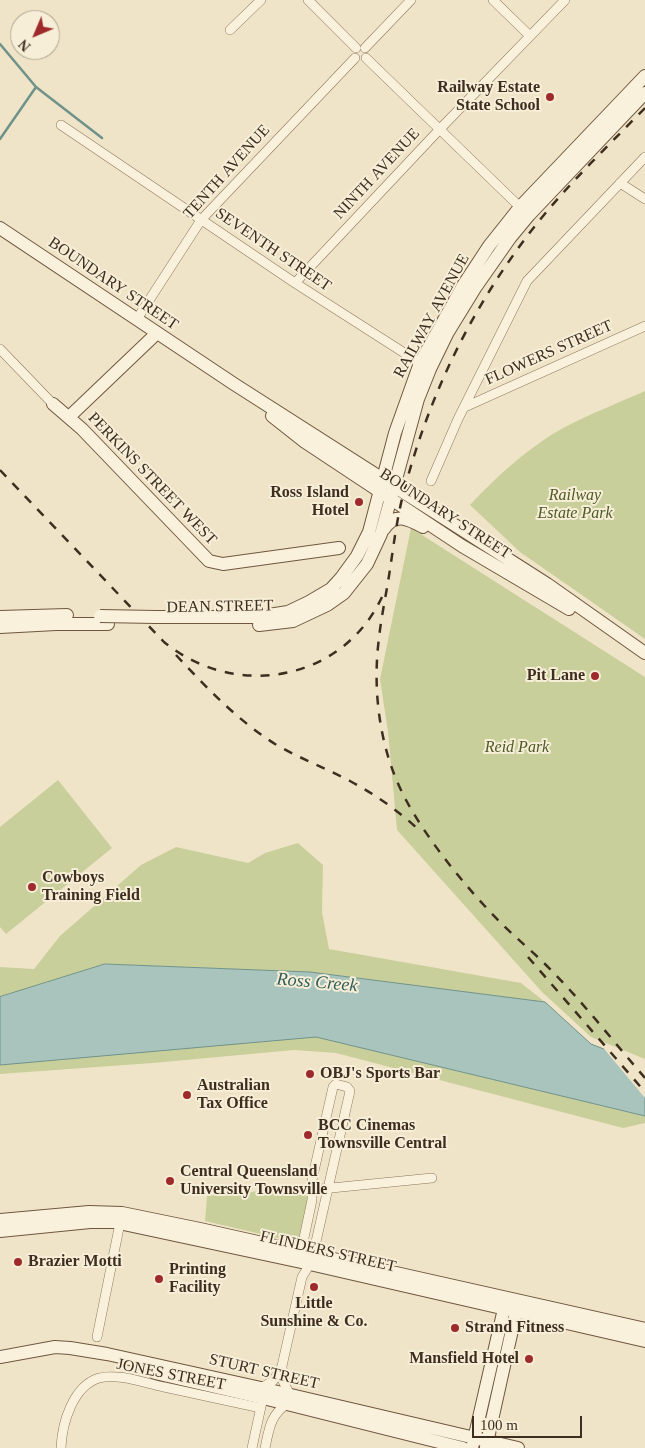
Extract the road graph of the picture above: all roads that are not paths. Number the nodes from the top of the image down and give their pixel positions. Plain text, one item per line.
1 (260, 0) edge
2 (308, 0) edge
3 (411, 0) edge
4 (493, 0) edge
5 (565, 0) edge
6 (230, 30) dead end
7 (530, 36) junction
8 (360, 48) junction
9 (355, 58) junction
10 (366, 58) junction
11 (645, 76) edge
12 (645, 93) edge
13 (61, 125) dead end
14 (439, 130) junction
15 (645, 157) edge
16 (620, 183) junction
17 (645, 199) edge
18 (524, 211) junction
19 (201, 220) junction
20 (0, 228) edge
21 (294, 283) junction
22 (137, 319) junction
23 (645, 326) edge
24 (157, 333) junction
25 (0, 349) edge
26 (420, 363) junction
27 (234, 384) junction
28 (52, 404) joint
29 (465, 407) junction
30 (69, 417) junction
31 (306, 429) junction
32 (389, 454) junction
33 (431, 481) dead end
34 (382, 486) junction
35 (393, 493) junction
36 (381, 534) junction
37 (339, 548) dead end
38 (469, 551) junction
39 (0, 617) edge
40 (104, 620) junction
41 (160, 621) junction
42 (0, 628) edge
43 (645, 653) edge
44 (645, 662) edge
45 (432, 1178) dead end
46 (328, 1189) junction
47 (311, 1190) junction
48 (74, 1213) junction
49 (0, 1220) edge
50 (120, 1223) junction
51 (0, 1231) edge
52 (306, 1258) junction
53 (511, 1305) junction
54 (645, 1329) edge
55 (97, 1337) dead end
56 (645, 1341) edge
57 (0, 1357) edge
58 (0, 1366) edge
59 (282, 1366) junction
60 (288, 1400) junction
61 (261, 1402) junction
62 (332, 1411) junction
63 (479, 1414) junction
64 (492, 1418) junction
65 (272, 1420) junction
66 (473, 1443) edge
67 (487, 1444) edge
68 (61, 1448) edge
69 (252, 1448) edge
70 (265, 1448) edge
71 (462, 1448) edge
72 (518, 1448) edge

1 - 6 street
2 - 8 street
3 - 8 street
4 - 7 street
5 - 7 street, NINTH AVENUE
7 - 14 street, NINTH AVENUE
8 - 9 street
8 - 10 street
9 - 10 street
9 - 19 street, TENTH AVENUE
10 - 14 street
11 - 18 main road, RAILWAY AVENUE
12 - 18 main road, RAILWAY AVENUE
13 - 19 street, SEVENTH STREET
14 - 18 street
14 - 21 street, NINTH AVENUE
15 - 16 street
16 - 17 street
16 - 29 street
18 - 26 main road, RAILWAY AVENUE
18 - 35 main road, RAILWAY AVENUE
19 - 21 street, SEVENTH STREET
19 - 22 street, TENTH AVENUE
20 - 22 main road, BOUNDARY STREET
21 - 26 street, SEVENTH STREET
22 - 24 main road, BOUNDARY STREET
23 - 29 street, FLOWERS STREET
24 - 27 main road, BOUNDARY STREET
24 - 30 main road
25 - 28 street, PERKINS STREET WEST
26 - 32 main road, RAILWAY AVENUE
27 - 31 main road, BOUNDARY STREET
27 - 34 main road, BOUNDARY STREET
28 - 30 main road, PERKINS STREET WEST
29 - 33 street
30 - 37 main road, PERKINS STREET WEST
31 - 32 main road
31 - 34 main road, BOUNDARY STREET
32 - 34 main road, RAILWAY AVENUE
34 - 35 main road, BOUNDARY STREET
34 - 41 main road, DEAN STREET
35 - 36 main road, DEAN STREET
35 - 38 main road, BOUNDARY STREET
35 - 43 main road, BOUNDARY STREET
36 - 38 main road
36 - 41 main road, DEAN STREET
38 - 44 main road, BOUNDARY STREET
39 - 40 main road, DEAN STREET
40 - 41 main road, DEAN STREET, bridge
40 - 42 main road, DEAN STREET
45 - 46 street
46 - 47 street
46 - 47 street
46 - 52 street
47 - 52 street
48 - 49 main road, FLINDERS STREET
48 - 50 main road
48 - 52 main road, FLINDERS STREET
50 - 51 main road, FLINDERS STREET
50 - 52 main road, FLINDERS STREET
50 - 55 street
52 - 53 main road, FLINDERS STREET
52 - 59 street
53 - 54 main road, FLINDERS STREET
53 - 56 main road, FLINDERS STREET
53 - 63 main road
53 - 64 main road
57 - 61 main road, STURT STREET
58 - 61 main road, STURT STREET
59 - 60 street
59 - 61 street
60 - 61 main road, STURT STREET
60 - 62 main road, STURT STREET
60 - 65 street
61 - 65 street, JONES STREET
61 - 68 street, JONES STREET
61 - 69 street
62 - 66 main road, STURT STREET
62 - 71 main road, STURT STREET
63 - 64 main road
63 - 66 main road
64 - 67 main road
65 - 70 street
66 - 67 main road, STURT STREET
67 - 72 main road, STURT STREET

